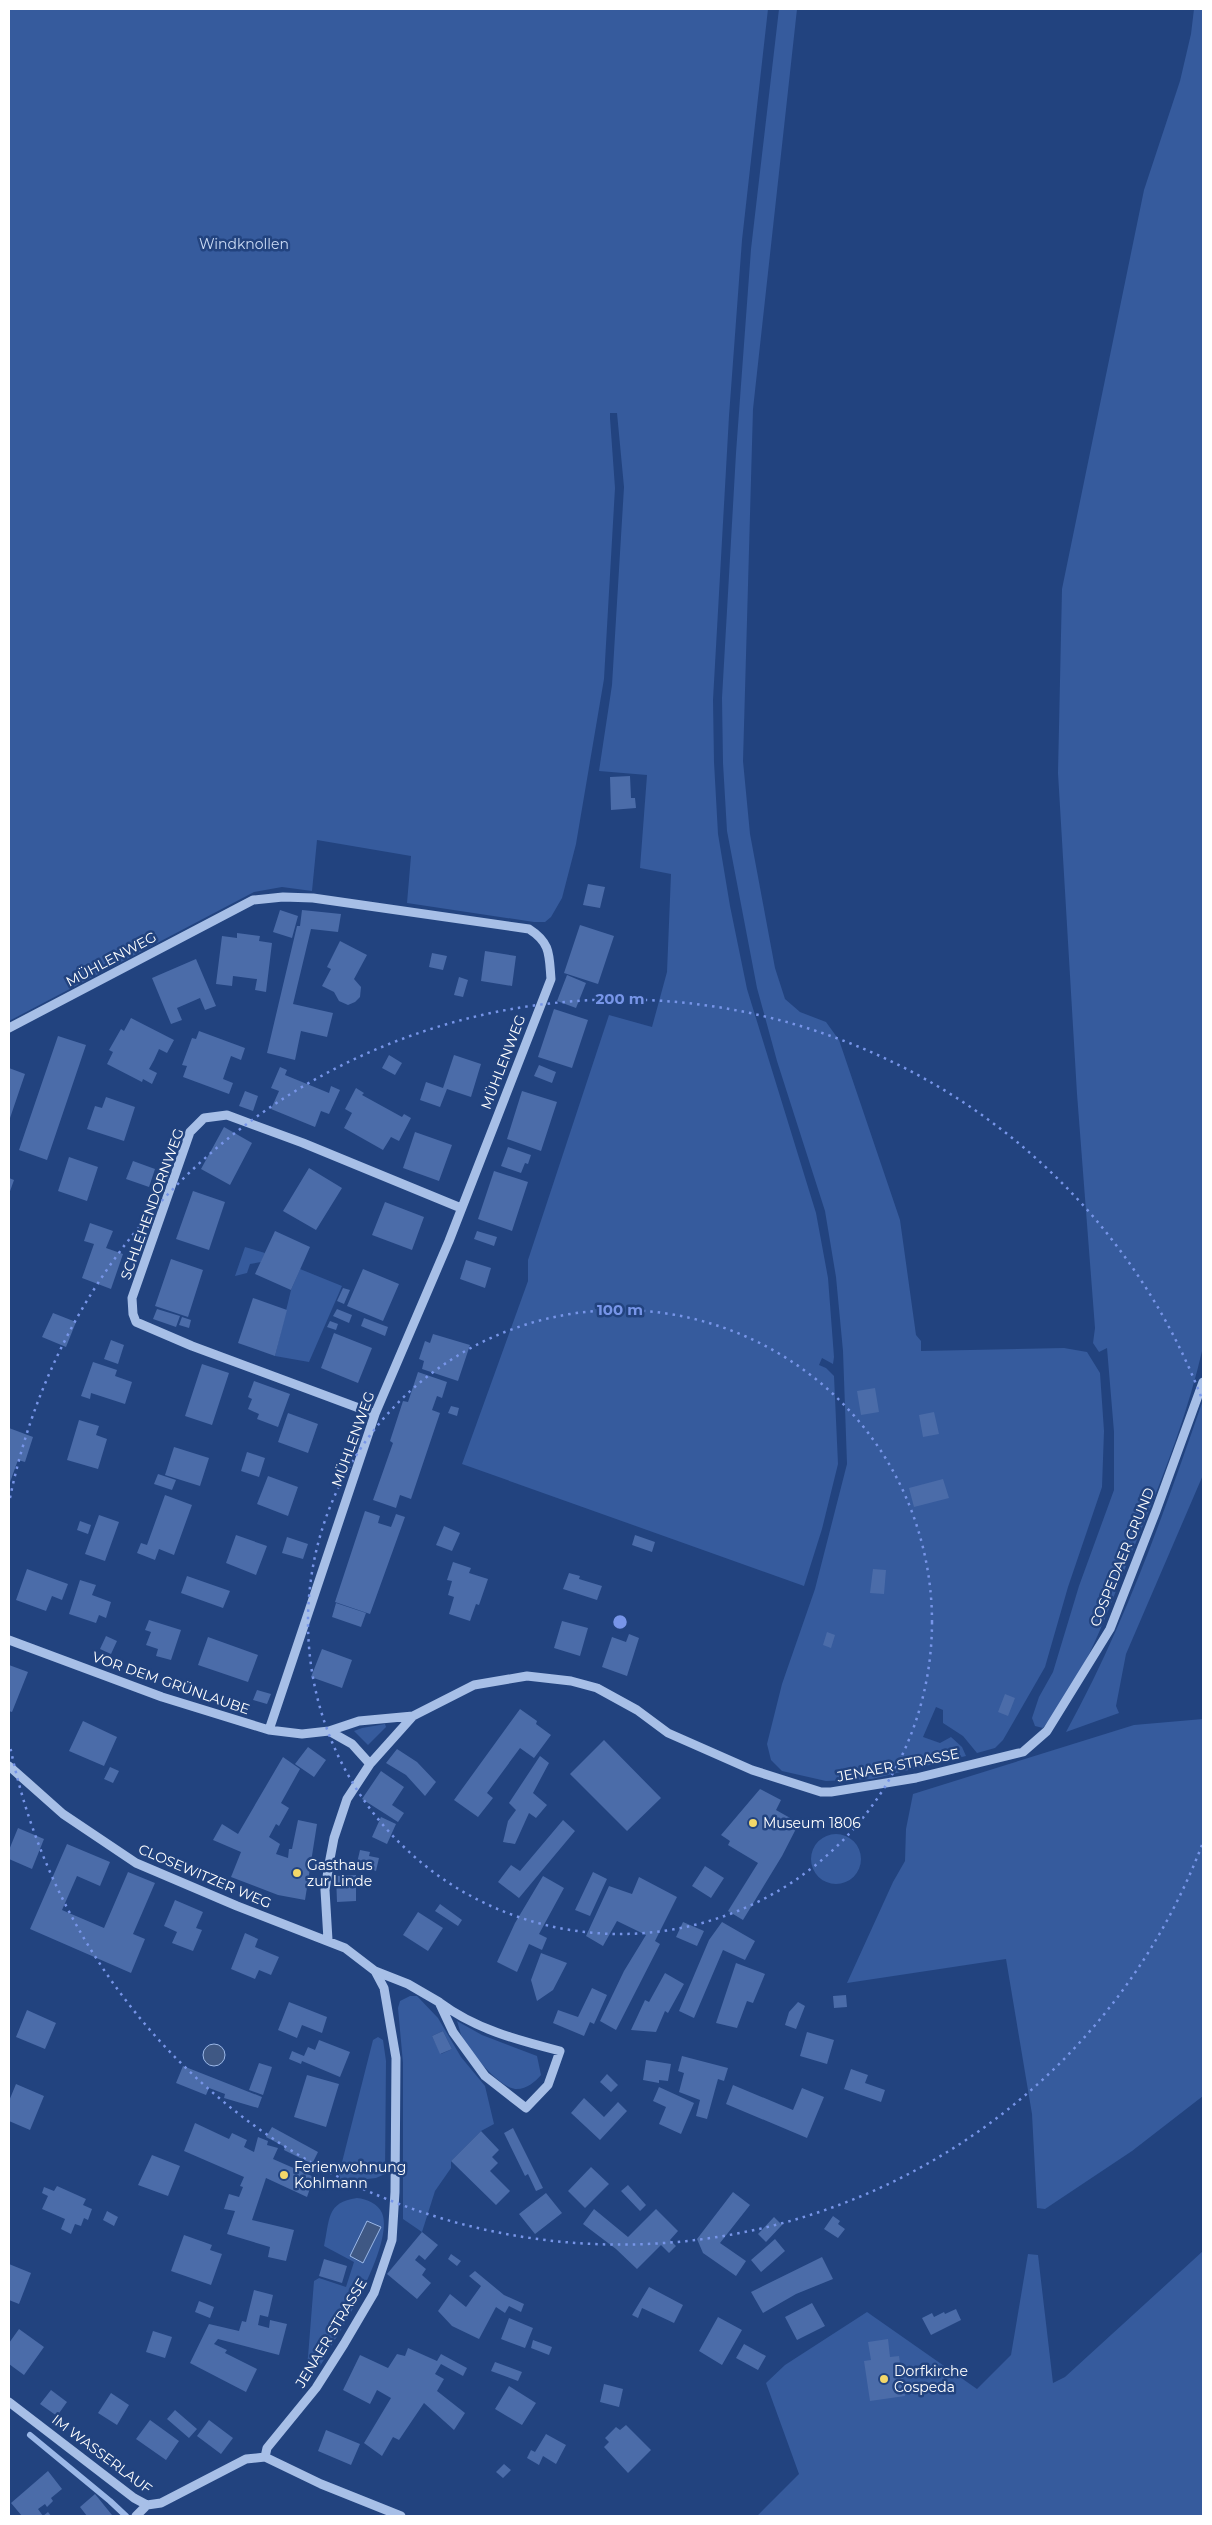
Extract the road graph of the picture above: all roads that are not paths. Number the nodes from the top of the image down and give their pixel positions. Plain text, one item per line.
1 (9, 1028) edge
2 (462, 1208) junction
3 (1203, 1382) edge
4 (375, 1414) junction
5 (9, 1640) edge
6 (413, 1716) junction
7 (269, 1730) junction
8 (329, 1731) junction
9 (1023, 1752) joint
10 (370, 1764) junction
11 (9, 1766) edge
12 (328, 1940) junction
13 (375, 1971) junction
14 (440, 2002) junction
15 (9, 2402) edge
16 (265, 2457) junction
17 (147, 2505) junction
18 (136, 2516) edge
19 (402, 2516) edge

1 - 2 street, MÜHLENWEG
2 - 4 street, MÜHLENWEG
2 - 4 street, SCHLEHENDORNWEG
3 - 9 street, COSPEDAER GRUND
4 - 7 street, MÜHLENWEG
5 - 7 street, VOR DEM GRÜNLAUBE
6 - 8 street, VOR DEM GRÜNLAUBE
6 - 9 street, JENAER STRASSE
6 - 10 street, JENAER STRASSE
7 - 8 street, VOR DEM GRÜNLAUBE
8 - 10 street
10 - 12 street, JENAER STRASSE
11 - 12 street, CLOSEWITZER WEG
12 - 13 street, JENAER STRASSE
13 - 14 street
13 - 16 street, JENAER STRASSE
14 - 14 street
15 - 17 street, IM WASSERLAUF
16 - 17 street, IM WASSERLAUF
16 - 19 street
17 - 18 street

